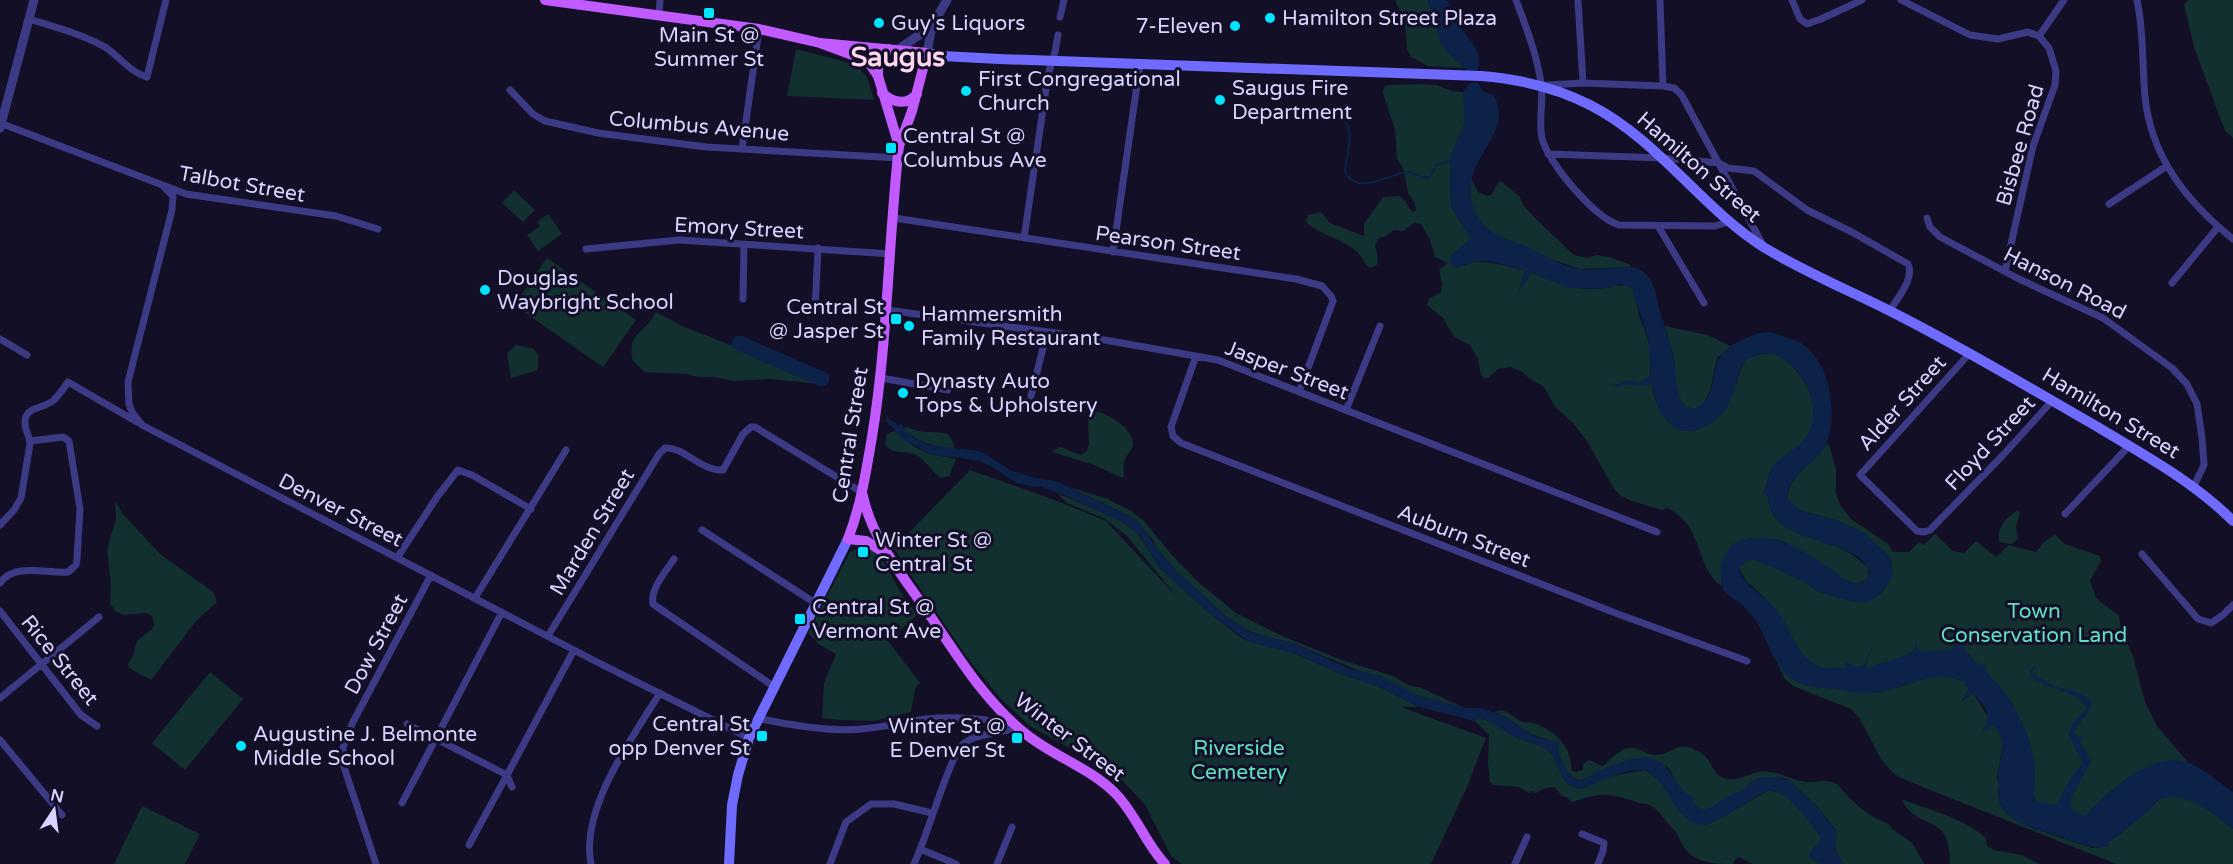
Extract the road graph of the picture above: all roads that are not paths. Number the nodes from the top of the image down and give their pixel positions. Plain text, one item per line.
1 (34, 0) edge
2 (166, 0) edge
3 (545, 0) edge
4 (660, 0) edge
5 (947, 0) edge
6 (1064, 0) edge
7 (1516, 0) edge
8 (1578, 0) edge
9 (1660, 0) edge
10 (1792, 0) edge
11 (1862, 0) edge
12 (1901, 0) edge
13 (2064, 0) edge
14 (2137, 0) edge
15 (659, 14) junction
16 (1060, 17) dead end
17 (29, 19) junction
18 (932, 26) junction
19 (759, 29) junction
20 (1058, 34) dead end
21 (2039, 36) junction
22 (820, 42) junction
23 (894, 49) junction
24 (927, 53) junction
25 (1052, 61) junction
26 (1140, 64) junction
27 (878, 76) junction
28 (1582, 83) junction
29 (1542, 85) junction
30 (1663, 86) junction
31 (510, 90) dead end
32 (882, 93) junction
33 (917, 94) junction
34 (0, 125) edge
35 (899, 146) junction
36 (742, 149) junction
37 (1548, 154) junction
38 (898, 158) junction
39 (1663, 158) junction
40 (1719, 163) junction
41 (2167, 166) junction
42 (164, 187) junction
43 (2109, 204) dead end
44 (894, 218) junction
45 (1928, 218) dead end
46 (1728, 222) junction
47 (1658, 226) junction
48 (2218, 227) junction
49 (378, 230) dead end
50 (1024, 238) junction
51 (2233, 239) edge
52 (744, 244) junction
53 (1764, 247) junction
54 (818, 248) junction
55 (586, 249) dead end
56 (1113, 252) junction
57 (891, 254) junction
58 (2005, 271) junction
59 (2172, 284) dead end
60 (742, 299) dead end
61 (1704, 303) dead end
62 (887, 310) junction
63 (814, 311) dead end
64 (1890, 311) junction
65 (1380, 326) dead end
66 (1047, 332) junction
67 (0, 339) edge
68 (1969, 354) junction
69 (27, 356) dead end
70 (1196, 356) junction
71 (881, 378) junction
72 (948, 390) dead end
73 (1299, 392) junction
74 (1031, 396) dead end
75 (2052, 401) junction
76 (1346, 410) junction
77 (147, 428) junction
78 (30, 441) junction
79 (2129, 446) junction
80 (566, 450) dead end
81 (1860, 475) joint
82 (2194, 486) junction
83 (863, 492) junction
84 (531, 509) junction
85 (2066, 514) dead end
86 (2233, 522) edge
87 (0, 525) edge
88 (702, 530) dead end
89 (1657, 532) dead end
90 (848, 538) junction
91 (2142, 554) dead end
92 (888, 555) junction
93 (397, 558) junction
94 (674, 559) dead end
95 (431, 575) junction
96 (0, 583) edge
97 (475, 598) junction
98 (815, 603) junction
99 (2233, 604) edge
100 (0, 611) edge
101 (502, 612) junction
102 (99, 617) dead end
103 (548, 636) junction
104 (574, 650) junction
105 (1747, 662) dead end
106 (41, 664) junction
107 (773, 686) junction
108 (660, 693) junction
109 (0, 698) edge
110 (757, 718) junction
111 (408, 724) dead end
112 (97, 726) dead end
113 (1017, 726) junction
114 (436, 738) junction
115 (749, 738) junction
116 (0, 740) edge
117 (507, 775) junction
118 (512, 787) dead end
119 (402, 803) dead end
120 (932, 813) junction
121 (62, 814) dead end
122 (1012, 827) dead end
123 (1582, 834) dead end
124 (1527, 837) dead end
125 (469, 846) dead end
126 (920, 849) junction
127 (376, 864) edge
128 (591, 864) edge
129 (729, 864) edge
130 (830, 864) edge
131 (914, 864) edge
132 (956, 864) edge
133 (997, 864) edge
134 (1165, 864) edge
135 (1515, 864) edge
136 (1598, 864) edge

1 - 17 street
2 - 17 street
3 - 15 main road
4 - 15 street
5 - 18 street, Central Street
6 - 16 street
7 - 29 street
8 - 28 street
9 - 30 street
10 - 11 street
12 - 21 street
13 - 21 street
14 - 41 street
15 - 19 main road
17 - 34 street
18 - 23 street, Central Street
18 - 24 street, Central Street
19 - 22 main road
19 - 36 street
20 - 25 street
21 - 58 street, Bisbee Road
22 - 23 main road
22 - 27 main road
23 - 24 main road
23 - 27 main road
24 - 25 main road, Hamilton Street
24 - 33 main road, Central Street
25 - 26 main road, Hamilton Street
25 - 50 street
26 - 29 main road, Hamilton Street
26 - 56 street
27 - 32 main road
28 - 29 street
28 - 30 street
29 - 37 street
29 - 39 main road, Hamilton Street
30 - 40 street
31 - 36 street, Columbus Avenue
32 - 33 main road
32 - 35 main road
33 - 35 main road, Central Street
34 - 42 street, Talbot Street
35 - 38 main road, Central Street
36 - 38 street, Columbus Avenue
37 - 39 street
37 - 47 street
38 - 44 main road, Central Street
39 - 40 street
39 - 46 main road, Hamilton Street
40 - 53 street
40 - 64 street
41 - 43 street
41 - 48 street
42 - 49 street, Talbot Street
42 - 77 street, Denver Street
44 - 50 street, Pearson Street
44 - 57 main road, Central Street
45 - 58 street, Hanson Road
46 - 47 street
46 - 53 main road, Hamilton Street
47 - 61 street
48 - 51 street
48 - 59 street
50 - 56 street, Pearson Street
52 - 54 street, Emory Street
52 - 55 street, Emory Street
52 - 60 street
53 - 64 main road, Hamilton Street
54 - 57 street, Emory Street
54 - 63 street
56 - 73 street, Pearson Street
57 - 62 main road, Central Street
58 - 82 street, Hanson Road
62 - 66 street, Jasper Street
62 - 71 main road, Central Street
64 - 68 main road, Hamilton Street
65 - 76 street
66 - 70 street, Jasper Street
66 - 74 street
67 - 69 street
68 - 75 main road, Hamilton Street
68 - 81 street, Alder Street
70 - 73 street, Jasper Street
70 - 105 street, Auburn Street
71 - 72 street
71 - 83 main road, Central Street
73 - 76 street, Jasper Street
75 - 79 main road, Hamilton Street
75 - 81 street, Floyd Street
76 - 89 street, Jasper Street
77 - 78 street
77 - 93 street, Denver Street
78 - 87 street
78 - 96 street
79 - 82 main road, Hamilton Street
79 - 85 street
80 - 84 street
82 - 86 main road, Hamilton Street
83 - 90 main road, Central Street
83 - 92 main road, Winter Street
83 - 103 street, Marden Street
84 - 93 street
84 - 97 street
88 - 98 street
90 - 92 main road, Winter Street
90 - 98 main road, Central Street
91 - 99 street
92 - 113 main road, Winter Street
93 - 95 street, Denver Street
94 - 107 street
95 - 97 street, Denver Street
95 - 127 street, Dow Street
97 - 101 street, Denver Street
98 - 107 main road, Central Street
100 - 106 street, Rice Street
101 - 103 street, Denver Street
101 - 114 street
102 - 106 street
103 - 104 street, Denver Street
104 - 108 street, Denver Street
104 - 117 street
106 - 109 street
106 - 112 street, Rice Street
107 - 110 main road, Central Street
108 - 115 street, Denver Street
108 - 128 street
110 - 113 street
110 - 115 main road, Central Street
111 - 114 street
113 - 120 street
113 - 134 main road, Winter Street
114 - 117 street
114 - 119 street
115 - 129 main road, Central Street
116 - 121 street
117 - 118 street
117 - 125 street
120 - 126 street
120 - 130 street
122 - 133 street
123 - 136 street
124 - 135 street
126 - 131 street
126 - 132 street

